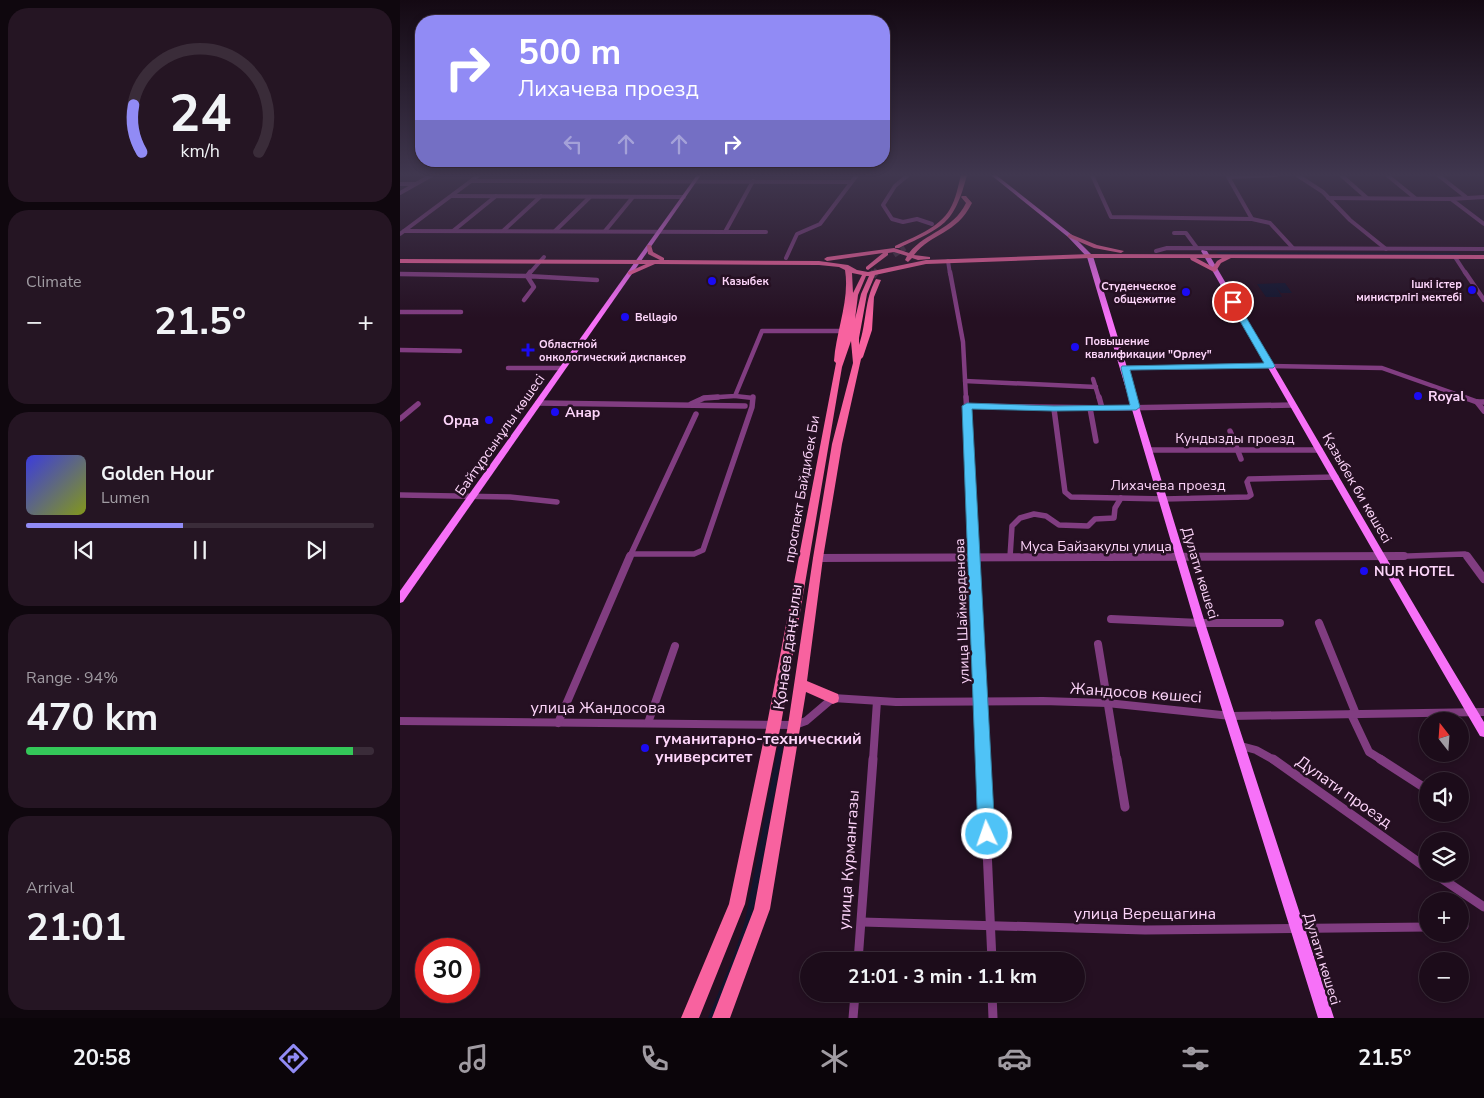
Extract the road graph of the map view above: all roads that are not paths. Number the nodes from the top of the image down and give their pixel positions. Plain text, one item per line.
1 (416, 223) edge
2 (463, 223) edge
3 (513, 223) edge
4 (564, 223) edge
5 (612, 223) edge
6 (666, 223) edge
7 (729, 223) edge
8 (821, 223) edge
9 (928, 223) edge
10 (940, 223) edge
11 (948, 223) edge
12 (955, 223) edge
13 (1053, 223) edge
14 (1270, 223) edge
15 (1353, 223) edge
16 (932, 224) joint
17 (404, 231) junction
18 (453, 231) junction
19 (504, 231) junction
20 (555, 231) junction
21 (605, 231) junction
22 (659, 232) junction
23 (724, 232) junction
24 (766, 232) dead end
25 (1174, 233) dead end
26 (400, 234) edge
27 (1070, 236) junction
28 (649, 246) junction
29 (897, 247) tunnel mouth
30 (905, 248) tunnel mouth
31 (1293, 248) junction
32 (1308, 249) junction
33 (1386, 249) junction
34 (1484, 250) edge
35 (876, 251) junction
36 (1122, 251) junction
37 (1203, 251) junction
38 (1465, 252) junction
39 (886, 254) tunnel mouth
40 (910, 254) junction
41 (1089, 254) junction
42 (894, 255) tunnel mouth
43 (857, 256) junction
44 (1172, 256) junction
45 (1247, 256) junction
46 (400, 257) edge
47 (1455, 257) junction
48 (1472, 257) junction
49 (1484, 257) edge
50 (786, 258) junction
51 (447, 259) junction
52 (542, 260) junction
53 (640, 260) junction
54 (660, 260) junction
55 (400, 261) edge
56 (948, 261) junction
57 (900, 266) junction
58 (849, 270) junction
59 (1214, 270) junction
60 (888, 271) junction
61 (870, 272) junction
62 (630, 273) junction
63 (400, 274) edge
64 (527, 276) junction
65 (597, 280) dead end
66 (1476, 290) junction
67 (1484, 290) edge
68 (524, 300) dead end
69 (1484, 300) edge
70 (400, 312) edge
71 (461, 312) dead end
72 (841, 331) junction
73 (400, 350) edge
74 (460, 351) dead end
75 (857, 363) junction
76 (1270, 366) junction
77 (838, 367) junction
78 (508, 368) dead end
79 (563, 368) junction
80 (1125, 368) junction
81 (1093, 380) dead end
82 (965, 381) junction
83 (1096, 387) junction
84 (734, 396) junction
85 (1477, 402) junction
86 (1484, 402) edge
87 (538, 403) junction
88 (418, 404) dead end
89 (691, 404) junction
90 (745, 406) dead end
91 (967, 406) junction
92 (1293, 406) junction
93 (1136, 407) junction
94 (1054, 408) junction
95 (1090, 408) junction
96 (1102, 408) junction
97 (1484, 411) edge
98 (696, 414) dead end
99 (400, 419) edge
100 (1230, 431) dead end
101 (1096, 441) dead end
102 (1149, 450) junction
103 (1320, 450) junction
104 (1238, 451) junction
105 (1241, 459) dead end
106 (1336, 477) junction
107 (400, 495) edge
108 (473, 496) junction
109 (1121, 498) junction
110 (1164, 499) junction
111 (557, 502) dead end
112 (631, 554) junction
113 (1381, 557) junction
114 (818, 558) junction
115 (975, 558) junction
116 (1010, 558) junction
117 (1180, 558) junction
118 (1484, 579) edge
119 (400, 599) edge
120 (1111, 619) dead end
121 (1200, 623) junction
122 (1280, 623) dead end
123 (1319, 623) dead end
124 (1098, 644) dead end
125 (675, 646) dead end
126 (801, 684) junction
127 (834, 698) junction
128 (877, 701) junction
129 (980, 703) junction
130 (1107, 703) junction
131 (1471, 712) junction
132 (1484, 712) edge
133 (1354, 714) junction
134 (1231, 716) junction
135 (776, 717) junction
136 (400, 721) edge
137 (558, 722) junction
138 (648, 723) junction
139 (795, 725) junction
140 (1484, 732) edge
141 (1241, 746) junction
142 (1419, 784) edge
143 (1124, 807) dead end
144 (1419, 863) edge
145 (1447, 882) edge
146 (1484, 907) edge
147 (862, 922) junction
148 (1419, 927) edge
149 (991, 928) junction
150 (1299, 930) junction
151 (859, 952) edge
152 (992, 952) edge
153 (854, 1002) edge
154 (992, 1002) edge
155 (690, 1018) edge
156 (721, 1018) edge
157 (853, 1018) edge
158 (993, 1018) edge
159 (1326, 1018) edge

1 - 17 street
2 - 18 street
3 - 19 street
4 - 20 street
5 - 21 street
6 - 22 main road, Байтұрсынұлы көшесі
7 - 23 street
8 - 50 street
9 - 16 street
10 - 29 main road
11 - 30 main road
12 - 40 main road
13 - 27 main road
14 - 31 street
15 - 33 street
16 - 35 main road
17 - 18 street
17 - 26 street
18 - 19 street
19 - 20 street
20 - 21 street
21 - 22 street
22 - 23 street
22 - 28 main road, Байтұрсынұлы көшесі
23 - 24 street
25 - 37 street
27 - 36 main road
27 - 41 main road
28 - 53 main road, Байтұрсынұлы көшесі
28 - 54 main road
31 - 32 street
31 - 37 street
32 - 33 street
32 - 37 main road
32 - 38 main road
33 - 34 street
34 - 38 main road
35 - 40 main road
35 - 43 main road
36 - 37 main road
36 - 41 main road
37 - 44 main road
37 - 45 main road
37 - 59 main road, Қазыбек би көшесі
38 - 48 main road
39 - 61 main road
40 - 41 main road
40 - 57 main road
41 - 44 main road
41 - 56 main road
41 - 80 main road, Дулати көшесі
42 - 61 main road
43 - 50 main road
43 - 58 main road
44 - 59 main road
45 - 47 main road
45 - 59 main road
46 - 51 main road
47 - 48 main road
47 - 66 street
48 - 49 main road
50 - 54 main road
51 - 52 main road
51 - 55 main road
52 - 53 main road
52 - 64 street
53 - 54 main road
53 - 62 main road, Байтұрсынұлы көшесі
54 - 58 main road
54 - 62 main road
56 - 57 main road
56 - 82 street, улица Шаймерденова
57 - 60 main road
58 - 60 main road
58 - 72 main road
59 - 76 main road, Қазыбек би көшесі
60 - 75 main road
61 - 75 main road, Қонаев даңғылы
61 - 77 main road, проспект Байдибек Би
62 - 79 main road, Байтұрсынұлы көшесі
63 - 64 street
64 - 65 street
64 - 68 street
66 - 67 street
66 - 69 street
70 - 71 street
72 - 77 main road
72 - 84 street
73 - 74 street
75 - 114 main road, Қонаев даңғылы
76 - 80 street
76 - 85 street
76 - 92 main road, Қазыбек би көшесі
77 - 135 main road, проспект Байдибек Би
78 - 79 street
79 - 87 main road, Байтұрсынұлы көшесі
80 - 93 main road, Дулати көшесі
81 - 83 street
82 - 83 street
82 - 91 street, улица Шаймерденова
83 - 96 street
84 - 89 street
84 - 112 street
85 - 86 street
85 - 97 street
87 - 89 street
87 - 108 main road, Байтұрсынұлы көшесі
88 - 99 street
89 - 90 street
91 - 94 street
91 - 115 street, улица Шаймерденова
92 - 93 street
92 - 103 main road, Қазыбек би көшесі
93 - 96 street
93 - 102 main road, Дулати көшесі
94 - 95 street
94 - 109 street, Лихачева проезд
95 - 96 street
95 - 101 street
98 - 112 street
100 - 104 street
102 - 104 street, Кундызды проезд
102 - 110 main road, Дулати көшесі
103 - 104 street, Кундызды проезд
103 - 106 main road, Қазыбек би көшесі
104 - 105 street
106 - 110 street, Лихачева проезд
106 - 113 main road, Қазыбек би көшесі
107 - 108 street
108 - 111 street
108 - 119 main road, Байтұрсынұлы көшесі
109 - 110 street, Лихачева проезд
109 - 116 street
110 - 117 main road, Дулати көшесі
112 - 137 street
113 - 117 street, Муса Байзакулы улица
113 - 118 street, Муса Байзакулы улица
113 - 131 main road, Қазыбек би көшесі
114 - 115 street, Муса Байзакулы улица
114 - 126 main road, Қонаев даңғылы
115 - 116 street, Муса Байзакулы улица
115 - 129 street, улица Шаймерденова
116 - 117 street, Муса Байзакулы улица
117 - 121 main road, Дулати көшесі
120 - 121 street
121 - 122 street
121 - 134 main road, Дулати көшесі
123 - 133 street
124 - 130 street
125 - 138 street
126 - 127 main road
126 - 139 main road, Қонаев даңғылы
127 - 128 street, Жандосов көшесі
127 - 139 street
128 - 129 street, Жандосов көшесі
128 - 147 street, улица Курмангазы
129 - 130 street, Жандосов көшесі
129 - 149 street, улица Шаймерденова
130 - 134 street, Жандосов көшесі
130 - 143 street
131 - 132 street, Жандосов көшесі
131 - 133 street, Жандосов көшесі
131 - 140 main road, Қазыбек би көшесі
133 - 134 street, Жандосов көшесі
133 - 142 street
134 - 141 main road, Дулати көшесі
135 - 138 street, улица Жандосова
135 - 139 street, улица Жандосова
135 - 155 main road, Қонаев даңғылы
136 - 137 street, улица Жандосова
137 - 138 street, улица Жандосова
139 - 156 main road, Қонаев даңғылы
141 - 144 street, Дулати проезд
141 - 150 main road, Дулати көшесі
145 - 146 street
147 - 149 street, улица Верещагина
147 - 151 street, улица Курмангазы
148 - 150 street, улица Верещагина
149 - 150 street, улица Верещагина
149 - 152 street, улица Шаймерденова
150 - 159 main road, Дулати көшесі
153 - 157 street
154 - 158 street

